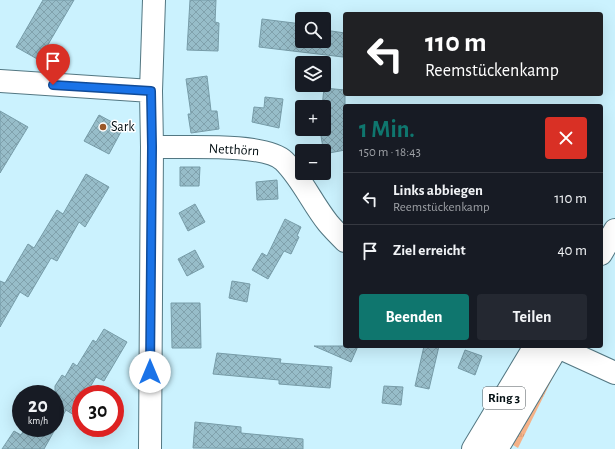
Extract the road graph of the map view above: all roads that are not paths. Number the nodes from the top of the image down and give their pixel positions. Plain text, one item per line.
1 (154, 0) edge
2 (0, 81) edge
3 (151, 91) junction
4 (152, 147) junction
5 (615, 230) edge
6 (343, 239) edge
7 (603, 251) edge
8 (534, 348) edge
9 (557, 348) edge
10 (560, 348) edge
11 (615, 373) edge
12 (150, 449) edge
13 (473, 449) edge
14 (497, 449) edge

1 - 3 street
2 - 3 street
3 - 4 street
4 - 6 street, Netthörn
4 - 12 street
5 - 7 street
8 - 13 street, Ring 3
9 - 14 street, Ring 3
10 - 11 street

